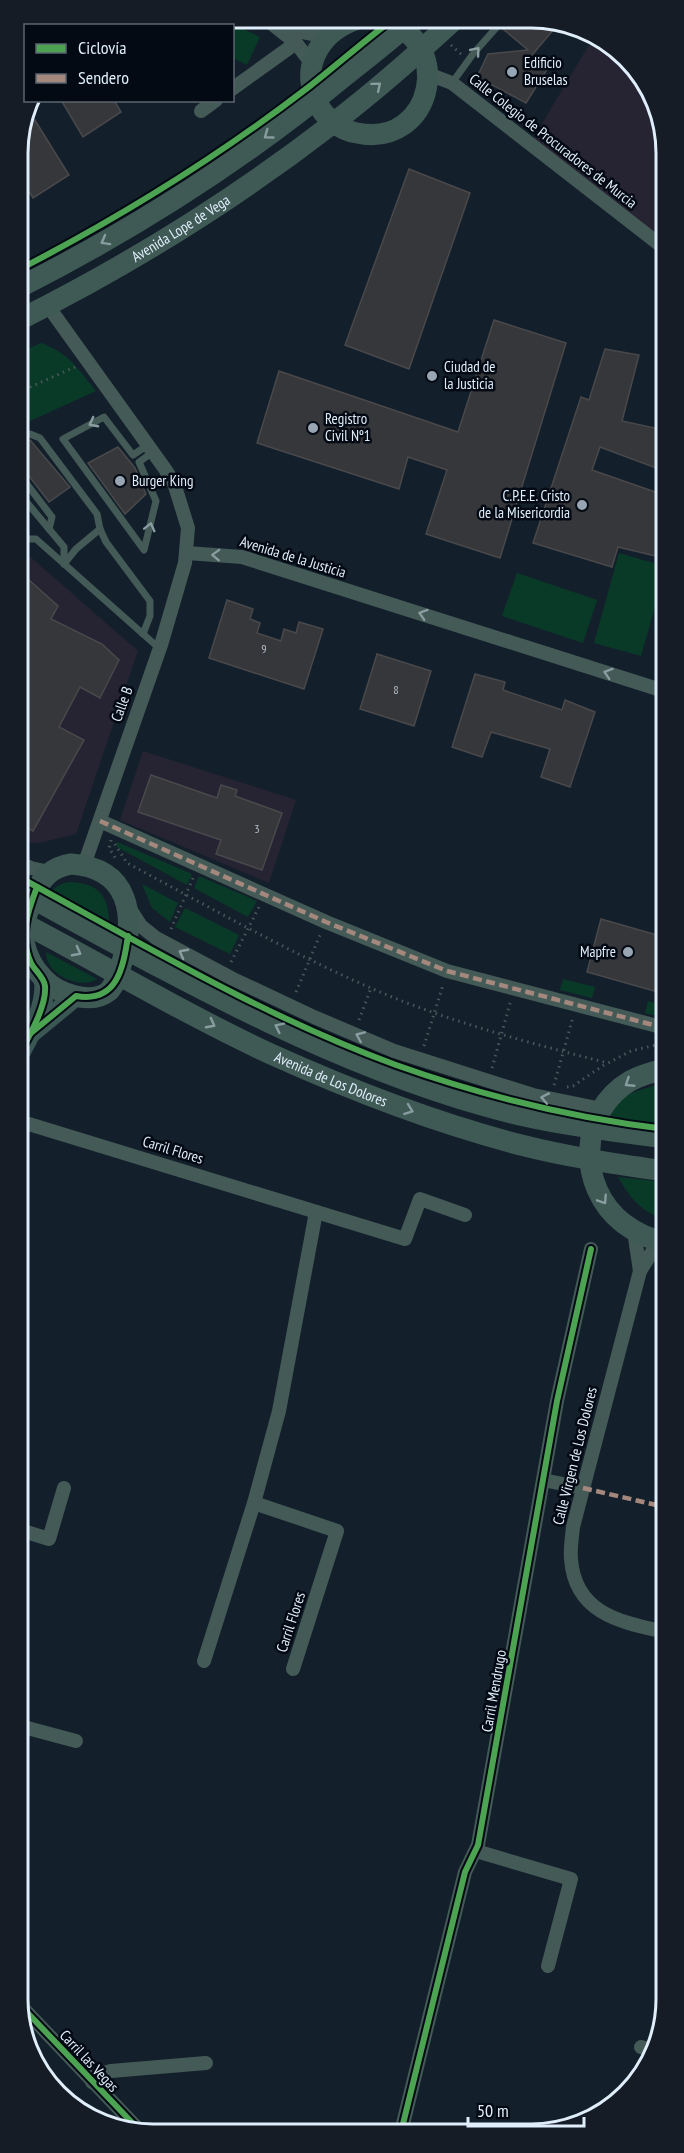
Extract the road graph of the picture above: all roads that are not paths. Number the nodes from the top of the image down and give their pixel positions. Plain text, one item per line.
1 (280, 28) joint
2 (340, 28) edge
3 (403, 28) edge
4 (409, 28) edge
5 (445, 28) edge
6 (496, 28) edge
7 (326, 37) junction
8 (296, 43) junction
9 (421, 49) junction
10 (312, 64) junction
11 (428, 74) junction
12 (452, 83) junction
13 (234, 87) edge
14 (424, 99) junction
15 (316, 100) junction
16 (213, 102) edge
17 (201, 111) dead end
18 (334, 124) junction
19 (656, 242) edge
20 (29, 282) edge
21 (48, 306) junction
22 (29, 315) edge
23 (29, 434) edge
24 (150, 448) junction
25 (29, 487) edge
26 (29, 505) edge
27 (49, 529) junction
28 (100, 530) junction
29 (29, 539) edge
30 (187, 553) junction
31 (64, 564) junction
32 (143, 634) junction
33 (160, 649) junction
34 (656, 688) edge
35 (100, 820) junction
36 (84, 865) junction
37 (29, 867) edge
38 (49, 872) junction
39 (29, 893) edge
40 (29, 896) edge
41 (127, 903) junction
42 (29, 926) edge
43 (126, 949) junction
44 (29, 955) edge
45 (119, 974) junction
46 (44, 980) junction
47 (76, 996) junction
48 (656, 1026) edge
49 (31, 1033) junction
50 (29, 1038) edge
51 (656, 1071) edge
52 (602, 1109) junction
53 (28, 1124) edge
54 (593, 1129) junction
55 (655, 1137) edge
56 (589, 1158) junction
57 (655, 1169) edge
58 (316, 1212) junction
59 (465, 1215) dead end
60 (634, 1231) junction
61 (655, 1239) edge
62 (591, 1249) dead end
63 (655, 1250) edge
64 (640, 1271) junction
65 (543, 1480) junction
66 (64, 1488) dead end
67 (583, 1488) junction
68 (254, 1503) junction
69 (28, 1533) edge
70 (655, 1630) edge
71 (204, 1661) dead end
72 (293, 1669) dead end
73 (28, 1728) edge
74 (76, 1741) dead end
75 (476, 1851) junction
76 (548, 1966) dead end
77 (30, 2016) edge
78 (206, 2063) dead end
79 (92, 2082) junction
80 (131, 2122) edge
81 (403, 2124) edge

1 - 7 street
1 - 8 street
2 - 7 main road
3 - 15 main road, Avenida Lope de Vega
4 - 9 main road
5 - 9 main road, Avenida Lope de Vega
12 -> 6 lane
7 - 10 main road
8 - 10 street
8 - 13 street
9 - 11 main road
18 -> 9 main road, Avenida Lope de Vega
10 - 15 main road
11 - 12 street, Calle Colegio de Procuradores de Murcia
11 - 14 main road
12 - 14 street, Calle Colegio de Procuradores de Murcia
12 - 19 street, Calle Colegio de Procuradores de Murcia
14 - 18 main road
15 - 18 main road
15 -> 20 main road, Avenida Lope de Vega
16 - 17 street
18 - 21 main road, Avenida Lope de Vega
21 - 22 main road, Avenida Lope de Vega
21 - 24 street
23 - 28 lane
24 -> 24 lane
24 - 30 street
25 - 27 lane
26 - 27 lane
27 - 31 lane
28 - 31 lane
28 - 32 lane
29 - 31 lane
30 - 33 street, Calle B
34 -> 30 street, Avenida de la Justicia
31 - 32 lane
32 - 33 lane
33 - 35 street, Calle B
35 - 36 street, Calle B
35 - 48 street
36 - 38 main road
36 - 41 main road
37 - 38 street
38 - 39 main road
40 - 43 main road, Avenida de Los Dolores
41 - 43 main road
52 -> 41 street
42 -> 45 main road, Avenida de Los Dolores
43 - 45 main road
54 -> 43 main road, Avenida de Los Dolores
44 - 46 main road
45 - 47 main road
45 -> 56 main road, Avenida de Los Dolores
46 - 47 main road
46 - 49 street
47 - 49 street
49 - 50 street
51 -> 52 main road
52 - 54 main road
53 - 58 street, Carril Flores
54 - 55 main road, Avenida de Los Dolores
54 - 56 main road
56 - 57 main road, Avenida de Los Dolores
56 -> 60 main road
58 - 59 street, Carril Flores
58 - 68 street
60 - 61 main road
60 - 64 street, Calle Virgen de Los Dolores
62 - 65 street, Carril Mendrugo
63 - 64 street, Calle Virgen de Los Dolores
64 - 67 street, Calle Virgen de Los Dolores
65 - 67 street
65 - 75 street, Carril Mendrugo
66 - 69 street
67 - 70 street, Calle Virgen de Los Dolores
68 - 71 street
68 - 72 street, Carril Flores
73 - 74 street
75 - 76 street
75 - 81 street, Carril Mendrugo
77 - 79 street, Carril las Vegas
78 - 79 street
79 - 80 street, Carril las Vegas

